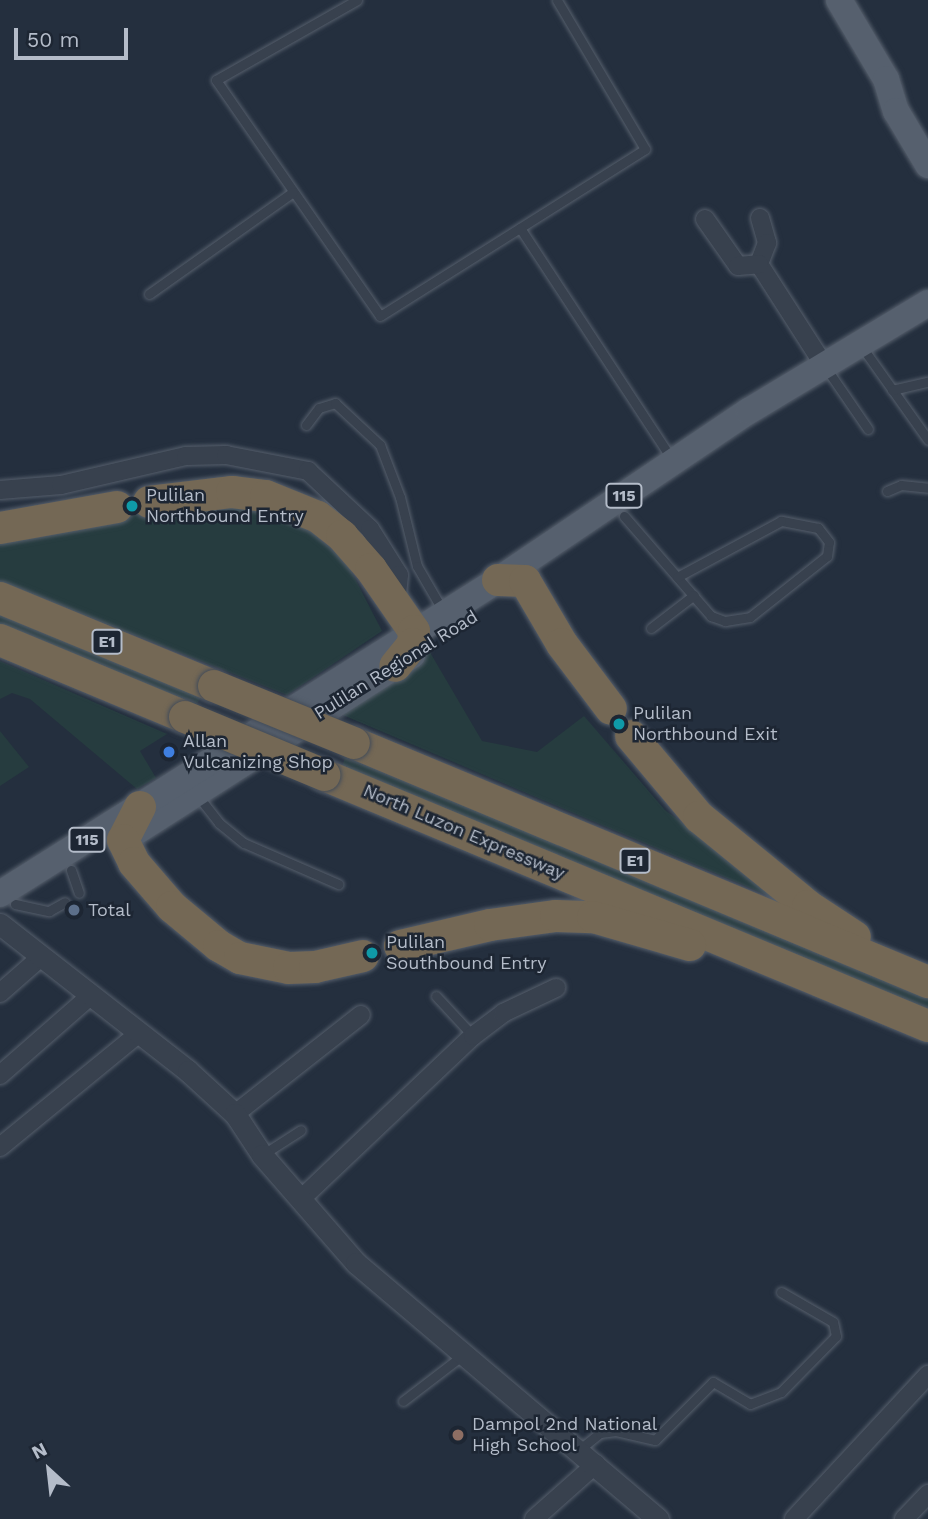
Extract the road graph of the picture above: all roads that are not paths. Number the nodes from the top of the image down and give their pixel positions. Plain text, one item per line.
1 (357, 0) edge
2 (557, 0) edge
3 (839, 0) edge
4 (886, 79) junction
5 (928, 130) edge
6 (928, 165) edge
7 (293, 192) junction
8 (760, 218) dead end
9 (705, 219) dead end
10 (520, 228) junction
11 (759, 264) junction
12 (149, 294) dead end
13 (928, 303) edge
14 (861, 346) junction
15 (825, 366) junction
16 (928, 383) edge
17 (892, 390) junction
18 (777, 397) junction
19 (306, 425) dead end
20 (868, 429) dead end
21 (928, 440) edge
22 (674, 463) junction
23 (928, 488) edge
24 (0, 490) edge
25 (887, 491) dead end
26 (149, 502) dead end
27 (117, 507) dead end
28 (624, 516) junction
29 (0, 528) edge
30 (677, 577) junction
31 (512, 581) junction
32 (694, 595) junction
33 (0, 598) edge
34 (396, 604) junction
35 (444, 613) junction
36 (651, 628) dead end
37 (414, 631) junction
38 (0, 639) edge
39 (395, 666) junction
40 (611, 709) dead end
41 (631, 736) dead end
42 (196, 794) junction
43 (140, 807) junction
44 (123, 840) junction
45 (338, 884) dead end
46 (65, 902) dead end
47 (4, 909) edge
48 (400, 946) dead end
49 (363, 956) dead end
50 (41, 957) junction
51 (816, 978) junction
52 (923, 980) edge
53 (556, 988) dead end
54 (0, 993) edge
55 (436, 996) dead end
56 (89, 997) junction
57 (361, 1015) dead end
58 (928, 1026) edge
59 (137, 1035) junction
60 (473, 1036) junction
61 (0, 1075) edge
62 (235, 1114) junction
63 (301, 1129) dead end
64 (0, 1147) edge
65 (262, 1155) junction
66 (301, 1199) junction
67 (781, 1292) dead end
68 (463, 1355) junction
69 (928, 1375) edge
70 (403, 1401) dead end
71 (580, 1449) junction
72 (596, 1464) junction
73 (928, 1494) edge
74 (534, 1519) edge
75 (658, 1519) edge
76 (794, 1519) edge
77 (904, 1519) edge

1 - 7 lane
2 - 10 lane
3 - 4 main road
4 - 5 main road
4 - 6 main road
7 - 10 lane
7 - 12 lane
8 - 11 street
9 - 11 street
10 - 22 lane
11 - 15 street
13 - 14 main road, Pulilan Regional Road / 115
14 - 15 main road, Pulilan Regional Road / 115
14 - 17 lane
15 - 18 main road, Pulilan Regional Road / 115
15 - 20 lane
16 - 17 lane
17 - 21 lane
18 - 22 main road, Pulilan Regional Road / 115
18 - 28 main road, Pulilan Regional Road / 115
19 - 35 lane
22 - 31 main road, Pulilan Regional Road / 115
23 - 25 lane
24 - 34 street
26 - 34 highway
27 - 29 highway
28 - 30 lane
28 - 31 main road, Pulilan Regional Road / 115
30 - 32 lane
30 - 32 lane
31 - 35 main road, Pulilan Regional Road / 115
31 - 39 main road, Pulilan Regional Road / 115
31 - 40 highway
32 - 36 lane
33 - 52 highway, E1, bridge
34 - 37 highway
35 - 37 main road, Pulilan Regional Road / 115
37 - 39 highway
37 - 43 main road, Pulilan Regional Road / 115
38 - 51 highway, North Luzon Expressway / E1, bridge
39 - 42 main road, Pulilan Regional Road / 115
41 - 52 highway
42 - 44 main road, Pulilan Regional Road / 115
42 - 45 lane
43 - 44 highway
43 - 47 main road, Pulilan Regional Road / 115
44 - 47 main road, Pulilan Regional Road / 115
44 - 49 highway
46 - 47 lane
47 - 50 street
48 - 51 highway
50 - 54 street
50 - 56 street
51 - 58 highway, North Luzon Expressway / E1
53 - 60 street
55 - 60 lane
56 - 59 street
56 - 61 street
57 - 62 street
59 - 62 street
59 - 64 street
60 - 66 street
62 - 65 street
63 - 65 lane
65 - 66 street
66 - 68 street
67 - 71 lane
68 - 70 lane
68 - 71 street
69 - 76 street
71 - 72 street
72 - 74 street
72 - 75 street
73 - 77 street

